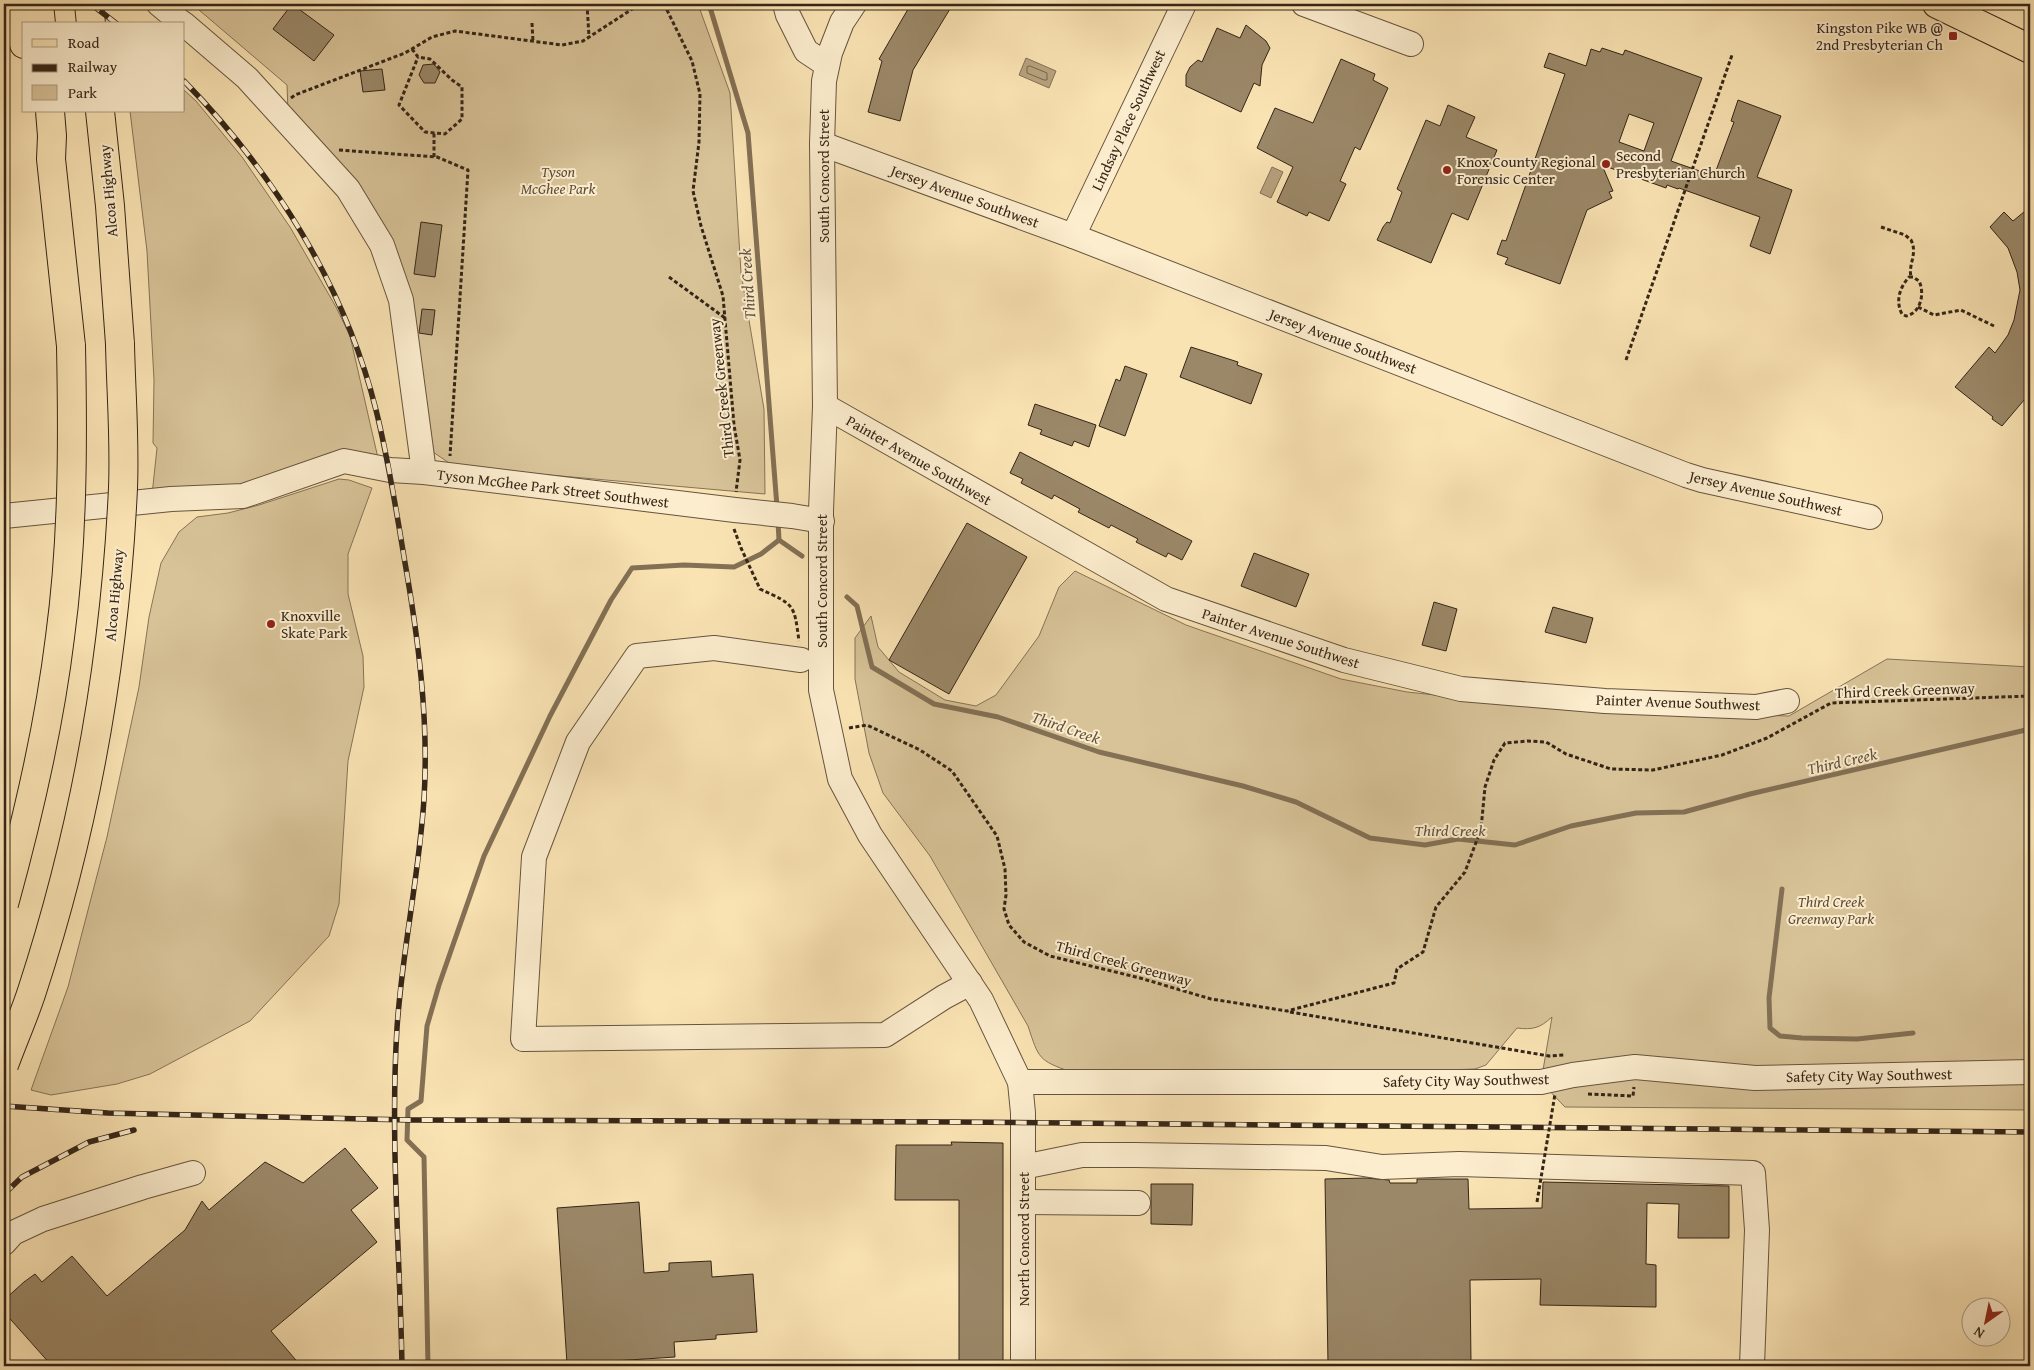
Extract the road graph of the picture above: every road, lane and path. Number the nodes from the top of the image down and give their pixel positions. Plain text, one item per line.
1 (89, 4) edge
2 (159, 4) edge
3 (588, 4) edge
4 (640, 4) edge
5 (664, 4) edge
6 (785, 4) edge
7 (854, 4) edge
8 (1184, 4) edge
9 (1304, 4) edge
10 (1937, 4) edge
11 (24, 6) edge
12 (1356, 13) edge
13 (24, 22) edge
14 (39, 22) edge
15 (91, 22) edge
16 (181, 22) edge
17 (532, 23) dead end
18 (185, 26) edge
19 (589, 37) junction
20 (533, 42) junction
21 (1411, 44) dead end
22 (412, 48) junction
23 (2030, 49) edge
24 (1732, 55) dead end
25 (418, 57) junction
26 (827, 65) junction
27 (276, 109) junction
28 (38, 112) edge
29 (50, 112) edge
30 (100, 112) edge
31 (434, 133) junction
32 (822, 144) junction
33 (334, 150) dead end
34 (434, 157) junction
35 (52, 159) junction
36 (1881, 228) dead end
37 (1073, 236) junction
38 (669, 277) dead end
39 (1911, 277) junction
40 (1918, 307) junction
41 (725, 318) junction
42 (1994, 326) dead end
43 (1626, 360) dead end
44 (824, 406) junction
45 (424, 472) junction
46 (449, 476) junction
47 (735, 510) junction
48 (4, 516) edge
49 (1870, 518) dead end
50 (822, 521) junction
51 (802, 660) joint
52 (2030, 696) edge
53 (1787, 701) dead end
54 (830, 732) junction
55 (4, 904) edge
56 (970, 983) junction
57 (1287, 1012) junction
58 (1568, 1055) dead end
59 (4, 1065) edge
60 (1635, 1067) junction
61 (2030, 1072) edge
62 (1020, 1082) junction
63 (1565, 1094) dead end
64 (1584, 1094) dead end
65 (1024, 1113) joint
66 (1024, 1167) junction
67 (193, 1173) dead end
68 (1023, 1202) junction
69 (1537, 1202) dead end
70 (1138, 1203) dead end
71 (4, 1244) edge
72 (1023, 1366) edge
73 (1752, 1366) edge

1 - 15 main road
2 - 16 street, Tyson McGhee Park Street Southwest
3 - 19 path
4 - 19 path
5 - 41 path, Third Creek Greenway
6 - 26 street
7 - 26 street, South Concord Street
8 - 37 street, Lindsay Place Southwest
9 - 12 street
10 - 23 main road
11 - 13 main road
11 - 14 main road
12 - 21 street
17 - 20 path
18 - 27 street, Tyson McGhee Park Street Southwest
19 - 20 path
20 - 22 path
22 - 25 path
22 - 27 path
24 - 43 path
25 - 31 path
25 - 31 path
26 - 32 street, South Concord Street
27 - 45 street, Tyson McGhee Park Street Southwest
28 - 35 main road
29 - 35 main road
30 - 59 main road, Alcoa Highway, bridge
31 - 34 path
32 - 37 street, Jersey Avenue Southwest
32 - 44 street, South Concord Street
33 - 34 path
34 - 46 path
35 - 55 main road, bridge
36 - 39 path
37 - 49 street, Jersey Avenue Southwest
38 - 41 path
39 - 40 path
39 - 40 path
40 - 42 path
41 - 47 path, Third Creek Greenway
44 - 50 street, South Concord Street
44 - 53 street, Painter Avenue Southwest
45 - 46 street, Tyson McGhee Park Street Southwest
45 - 48 street
46 - 47 street, Tyson McGhee Park Street Southwest
47 - 50 street, Tyson McGhee Park Street Southwest
47 - 51 path, Third Creek Greenway
50 - 54 street, South Concord Street
51 - 56 street
52 - 57 path, Third Creek Greenway
54 - 56 street, South Concord Street
54 - 57 path, Third Creek Greenway
56 - 62 street, South Concord Street
57 - 58 path
60 - 61 street, Safety City Way Southwest
60 - 62 street, Safety City Way Southwest
60 - 64 path
62 - 65 street, South Concord Street
63 - 69 path, bridge
65 - 66 street, North Concord Street
66 - 68 street, North Concord Street
66 - 73 street
67 - 71 street
68 - 70 street
68 - 72 street, North Concord Street

